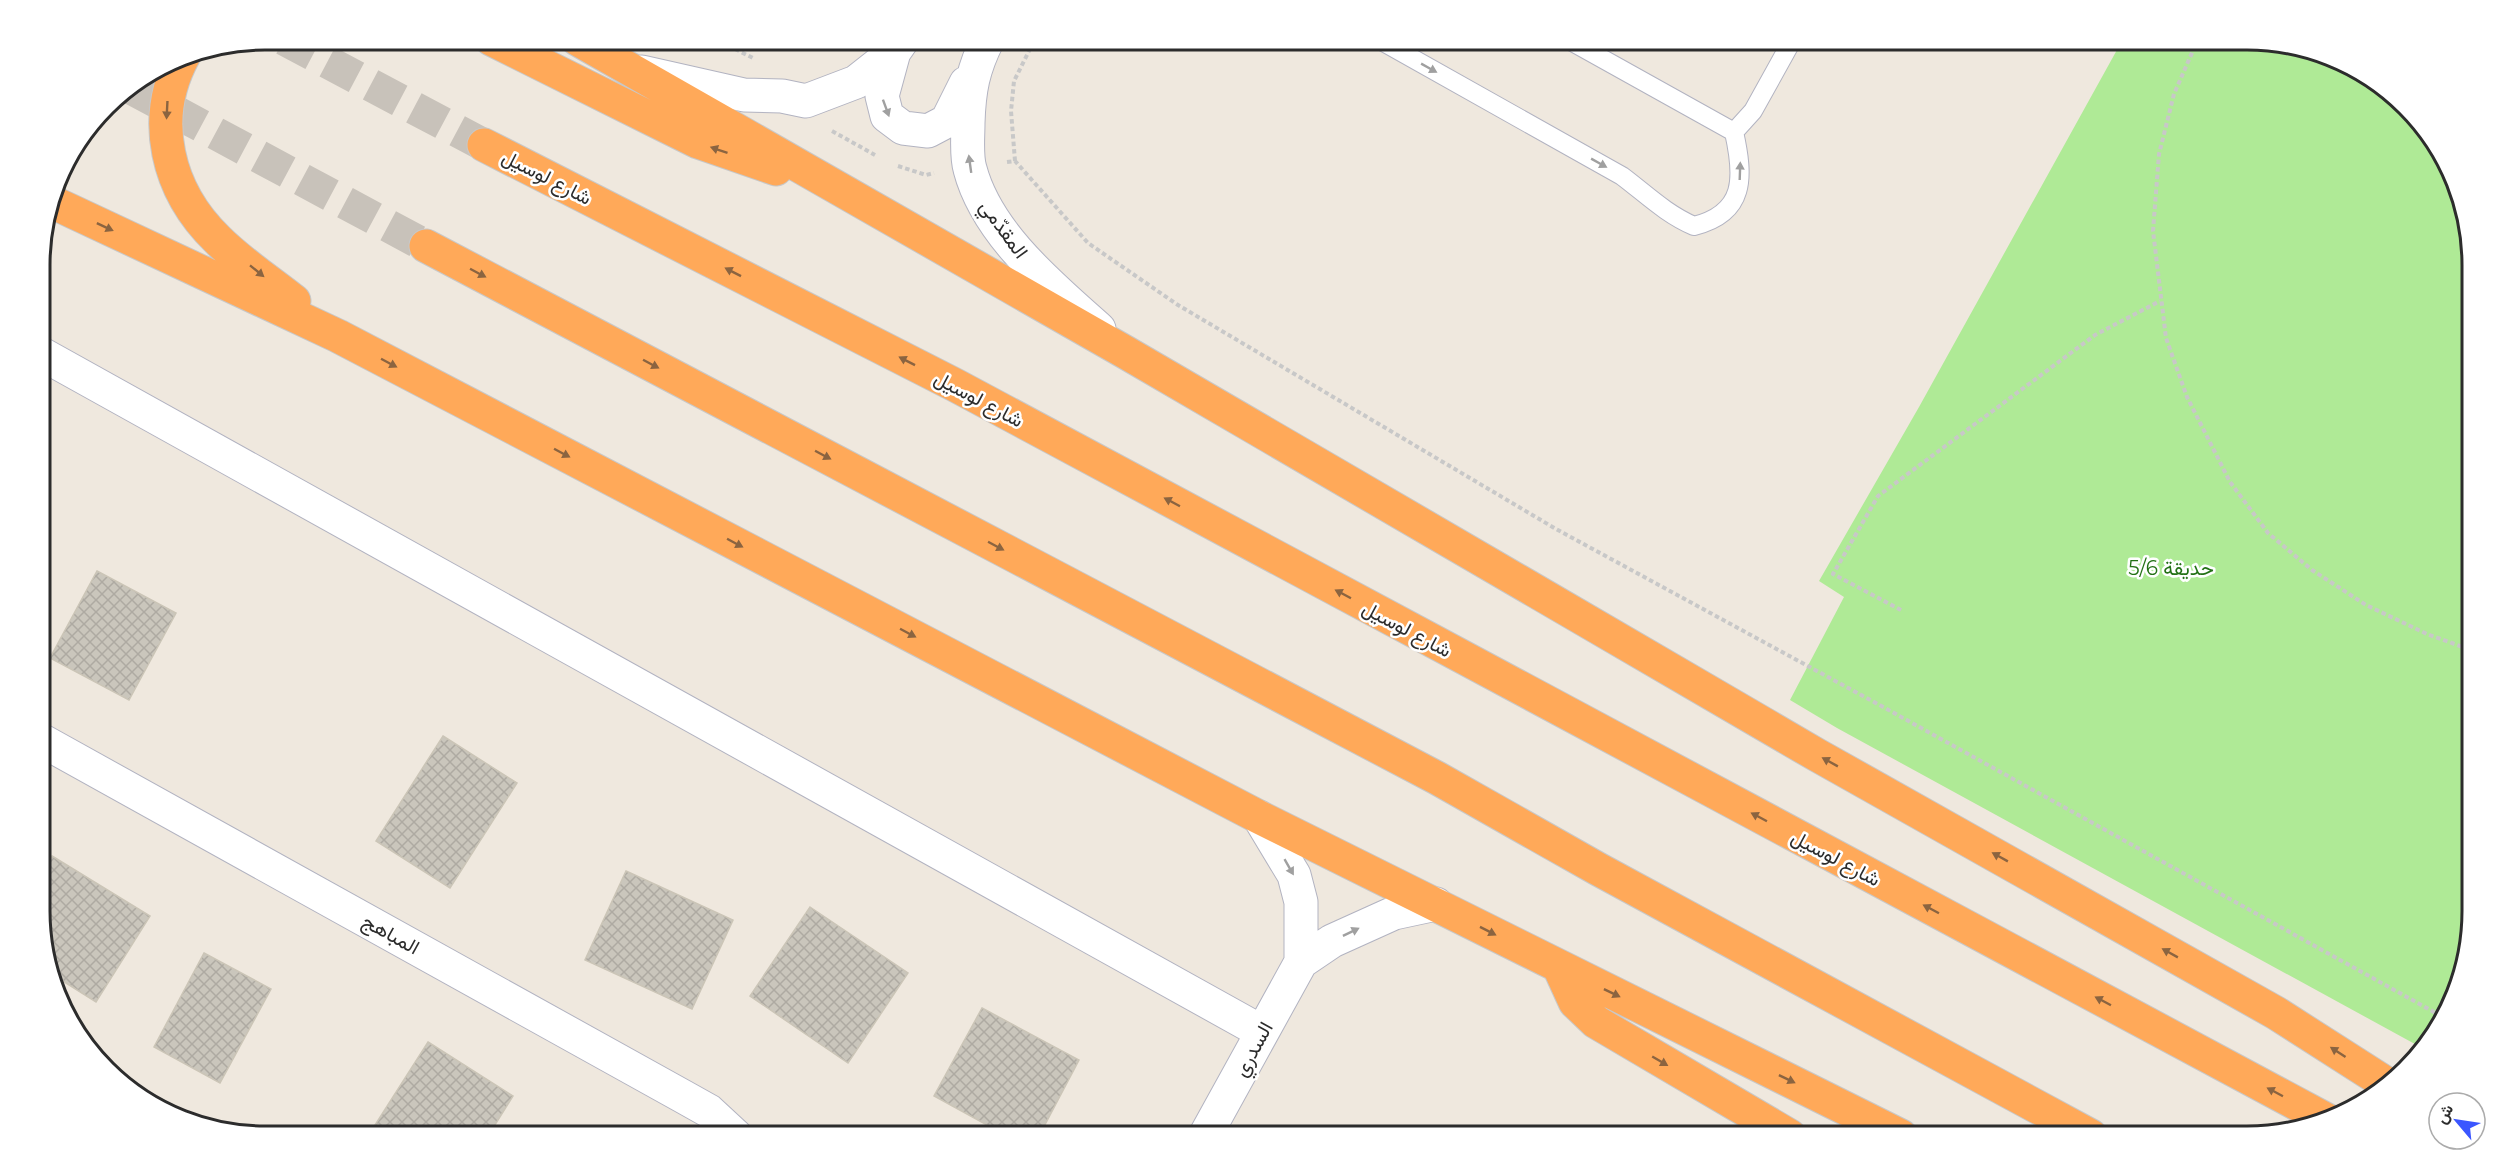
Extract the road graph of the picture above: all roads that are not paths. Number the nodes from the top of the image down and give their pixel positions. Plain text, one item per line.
1 (513, 50) edge
2 (596, 50) edge
3 (893, 50) edge
4 (897, 50) edge
5 (1398, 50) edge
6 (1587, 50) edge
7 (1787, 50) edge
8 (981, 52) edge
9 (177, 69) edge
10 (631, 70) junction
11 (1734, 132) junction
12 (484, 145) tunnel mouth
13 (854, 197) junction
14 (58, 205) edge
15 (426, 246) tunnel mouth
16 (338, 336) junction
17 (1125, 352) junction
18 (50, 359) edge
19 (50, 746) edge
20 (1259, 817) junction
21 (1436, 904) junction
22 (1301, 962) junction
23 (1559, 967) junction
24 (1262, 1032) junction
25 (2379, 1079) edge
26 (2315, 1114) edge
27 (725, 1126) edge
28 (1210, 1126) edge
29 (1773, 1126) edge
30 (1881, 1126) edge
31 (2073, 1126) edge

13 -> 1 highway
2 - 10 highway
3 - 10 street, المقدّمي
4 -> 8 street, المقدّمي
5 -> 11 lane
6 - 11 lane
7 - 11 lane
17 -> 8 street, المقدّمي
9 -> 16 highway
10 - 13 highway
26 -> 12 highway, شارع لوسيل
13 - 17 highway
14 -> 16 highway
15 -> 31 highway
16 -> 20 highway
25 -> 17 highway
18 - 24 street
19 - 27 street, المباهج
20 - 21 highway
20 -> 22 street
22 -> 21 street, السدري
21 -> 23 highway
22 - 24 street, السدري
23 -> 29 highway
23 -> 30 highway
24 - 28 street, السدري

